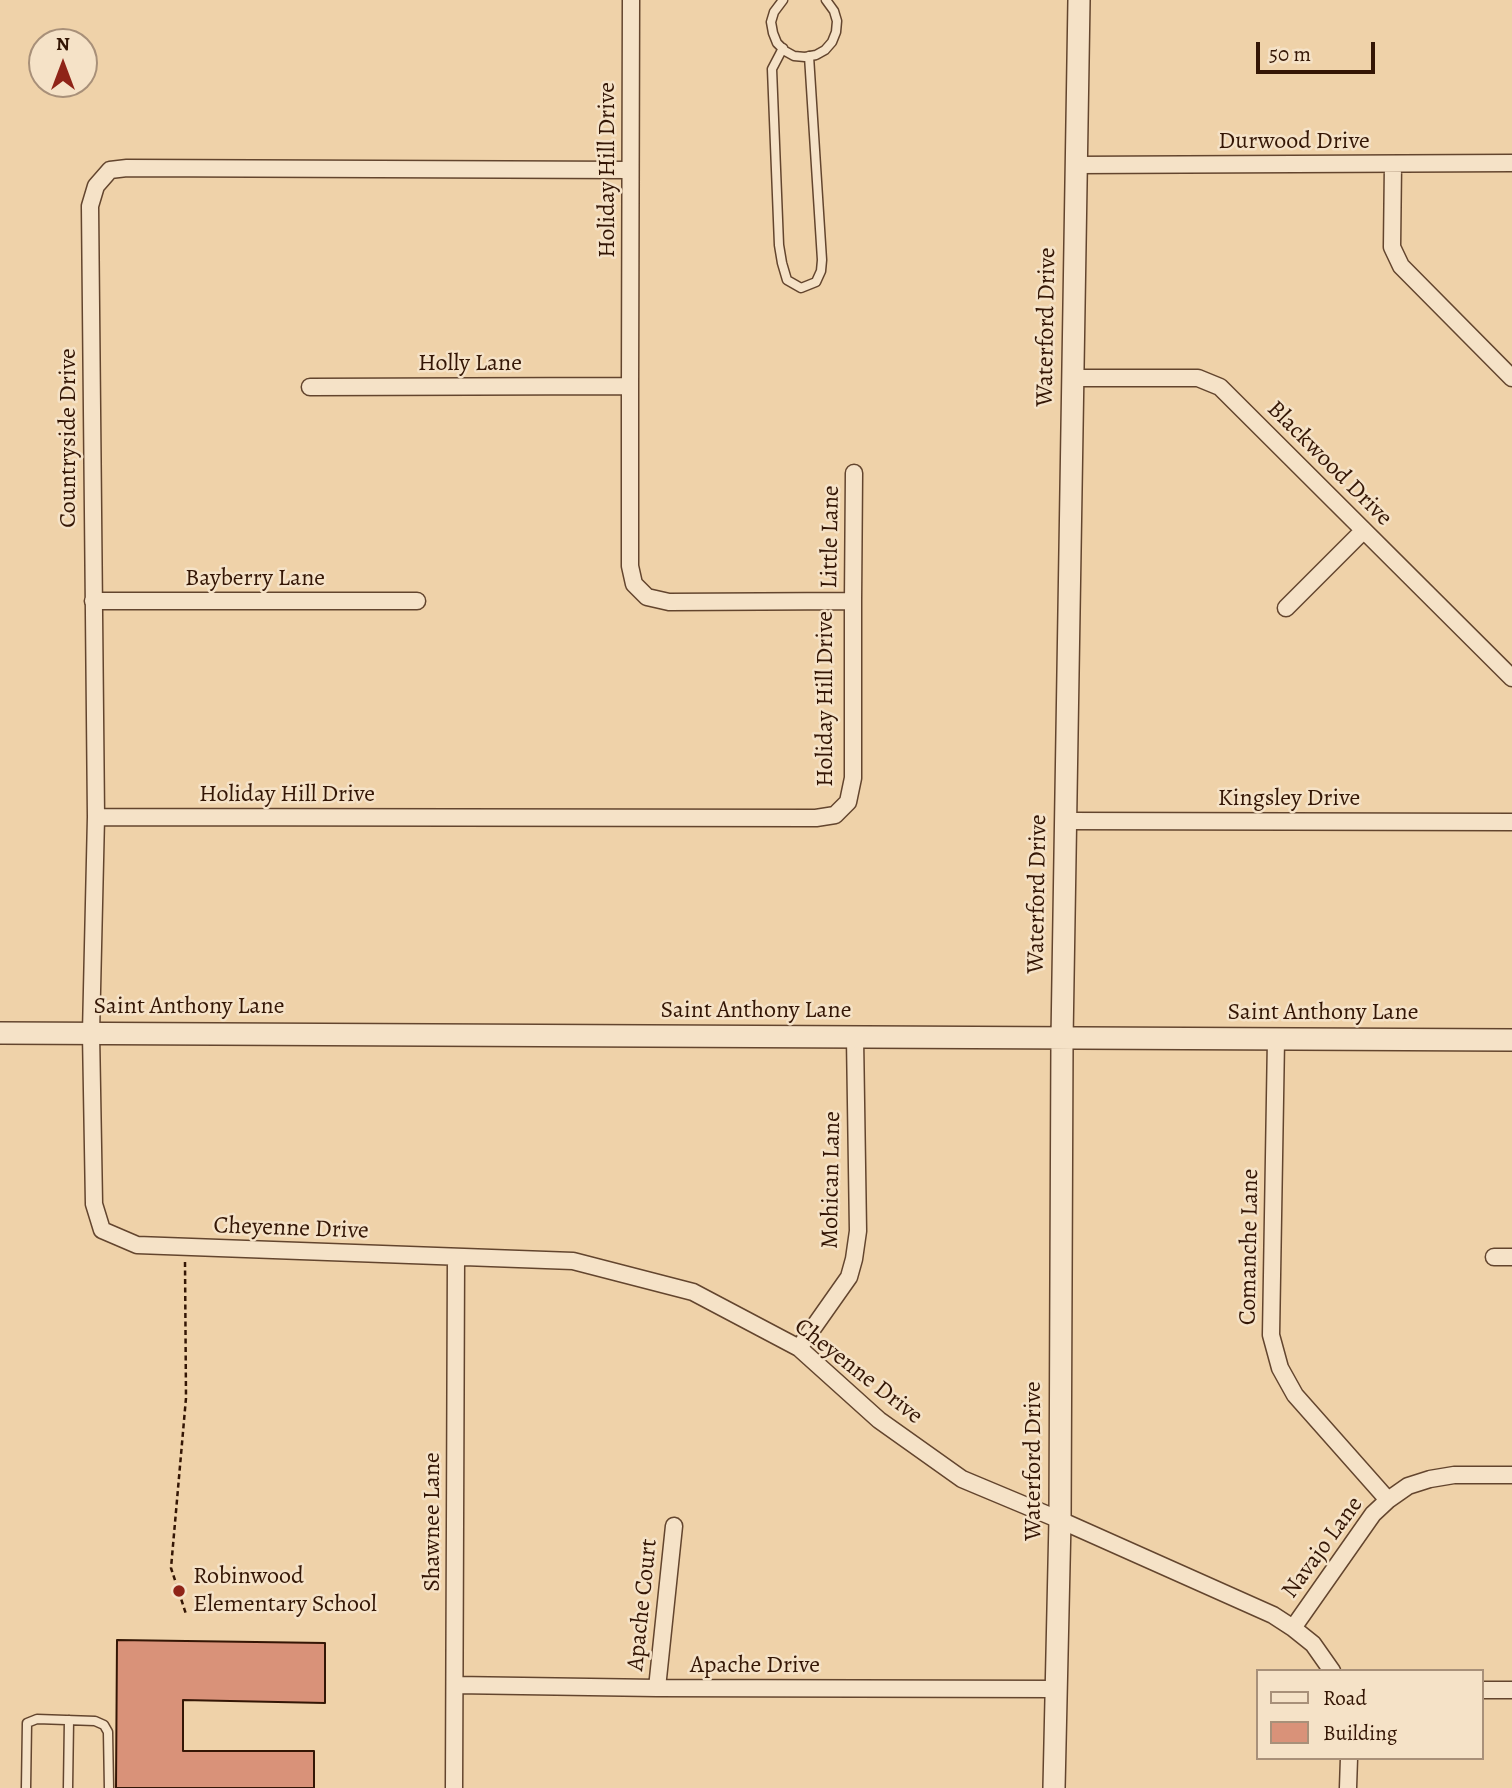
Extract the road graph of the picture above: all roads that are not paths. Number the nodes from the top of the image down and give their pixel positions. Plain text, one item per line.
1 (631, 0) edge
2 (783, 0) edge
3 (826, 0) edge
4 (1079, 0) edge
5 (783, 48) junction
6 (809, 56) junction
7 (1512, 163) edge
8 (1393, 164) junction
9 (1076, 165) junction
10 (630, 170) junction
11 (1073, 378) junction
12 (1512, 378) edge
13 (630, 386) junction
14 (310, 387) dead end
15 (854, 472) dead end
16 (1363, 531) junction
17 (93, 601) junction
18 (417, 601) dead end
19 (853, 601) junction
20 (1286, 608) dead end
21 (1512, 678) edge
22 (96, 817) junction
23 (1066, 821) junction
24 (1512, 822) edge
25 (0, 1033) edge
26 (91, 1033) junction
27 (855, 1038) junction
28 (1062, 1039) junction
29 (1276, 1039) junction
30 (1512, 1040) edge
31 (103, 1230) joint
32 (456, 1257) junction
33 (1494, 1257) dead end
34 (1512, 1257) edge
35 (799, 1348) junction
36 (1512, 1475) edge
37 (1388, 1500) junction
38 (1060, 1520) junction
39 (674, 1526) dead end
40 (1293, 1628) junction
41 (1331, 1669) edge
42 (455, 1685) junction
43 (657, 1688) junction
44 (1056, 1689) junction
45 (1484, 1690) edge
46 (1512, 1690) edge
47 (69, 1720) junction
48 (1349, 1760) edge
49 (26, 1788) edge
50 (68, 1788) edge
51 (109, 1788) edge
52 (454, 1788) edge
53 (1054, 1788) edge
54 (1349, 1788) edge

1 - 10 street, Holiday Hill Drive
2 - 5 lane
3 - 6 lane
4 - 9 street, Waterford Drive
5 - 6 lane
5 - 6 lane
7 - 8 street, Durwood Drive
8 - 9 street, Durwood Drive
8 - 12 street
9 - 11 street, Waterford Drive
10 - 13 street, Holiday Hill Drive
10 - 17 street, Countryside Drive
11 - 16 street, Blackwood Drive
11 - 23 street, Waterford Drive
13 - 14 street, Holly Lane
13 - 19 street, Holiday Hill Drive
15 - 19 street, Little Lane
16 - 20 street
16 - 21 street, Blackwood Drive
17 - 18 street, Bayberry Lane
17 - 22 street, Countryside Drive
19 - 22 street, Holiday Hill Drive
22 - 26 street, Countryside Drive
23 - 24 street, Kingsley Drive
23 - 28 street, Waterford Drive
25 - 26 street, Saint Anthony Lane
26 - 27 street, Saint Anthony Lane
26 - 31 street, Countryside Drive
27 - 28 street, Saint Anthony Lane
27 - 35 street, Mohican Lane
28 - 29 street, Saint Anthony Lane
28 - 38 street, Waterford Drive
29 - 30 street, Saint Anthony Lane
29 - 37 street, Comanche Lane
31 - 32 street, Cheyenne Drive
32 - 35 street, Cheyenne Drive
32 - 42 street, Shawnee Lane
33 - 34 street
35 - 38 street, Cheyenne Drive
36 - 37 street, Navajo Lane
37 - 40 street, Navajo Lane
38 - 40 street, Cheyenne Drive
38 - 44 street, Waterford Drive
39 - 43 street, Apache Court
40 - 41 street, Cheyenne Drive
42 - 43 street, Apache Drive
42 - 52 street, Shawnee Lane
43 - 44 street, Apache Drive
44 - 53 street, Waterford Drive
45 - 46 street
47 - 49 lane
47 - 50 lane
47 - 51 lane
48 - 54 street

